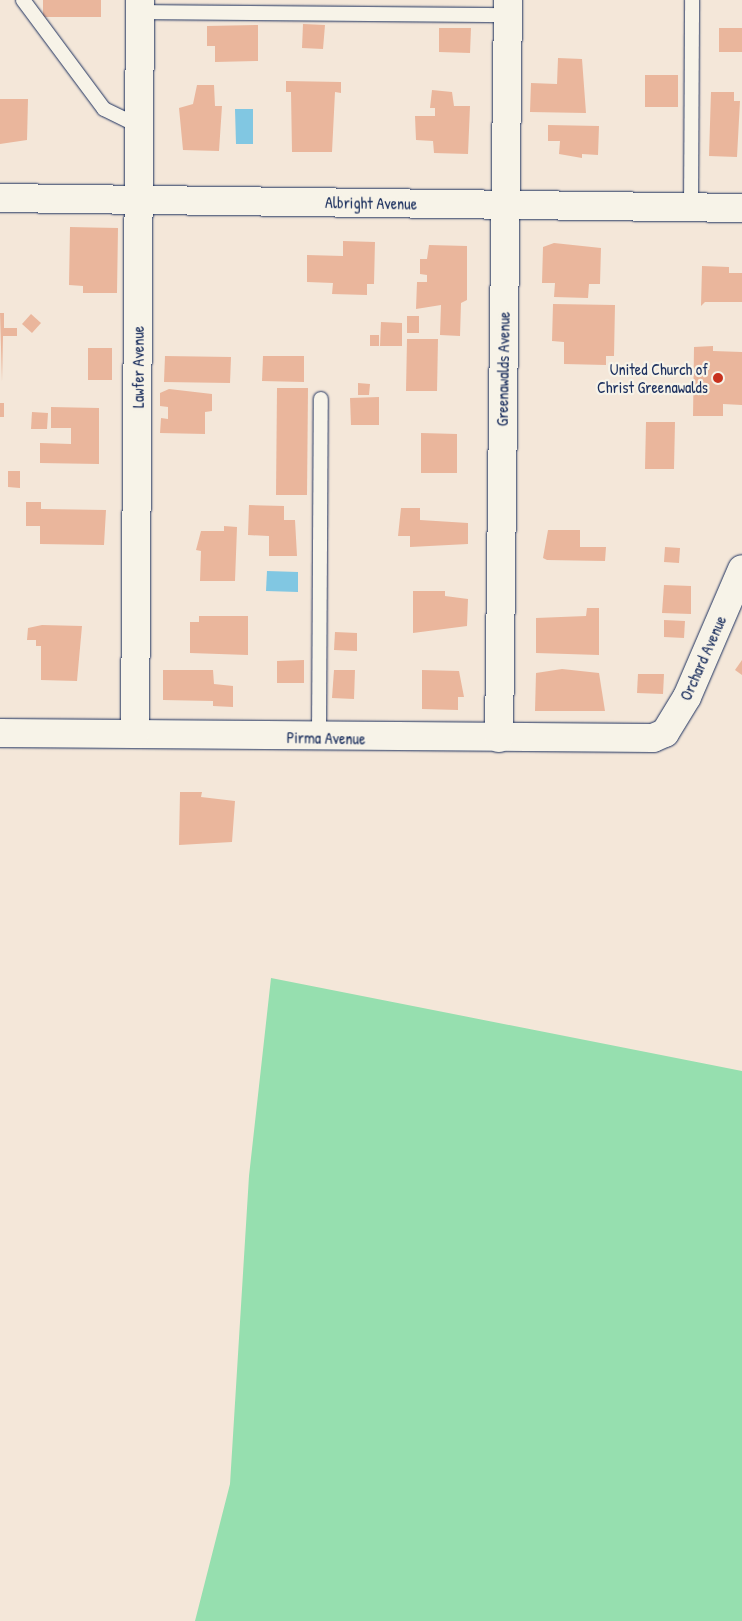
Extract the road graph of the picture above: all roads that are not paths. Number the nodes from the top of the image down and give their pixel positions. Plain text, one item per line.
1 (23, 0) edge
2 (692, 0) edge
3 (140, 6) edge
4 (325, 7) edge
5 (508, 7) edge
6 (139, 126) junction
7 (0, 198) edge
8 (139, 199) junction
9 (506, 206) junction
10 (692, 208) junction
11 (742, 208) edge
12 (321, 398) dead end
13 (742, 569) edge
14 (0, 734) edge
15 (135, 734) junction
16 (319, 738) junction
17 (499, 738) junction
18 (653, 738) joint

1 - 6 lane
2 - 10 lane
3 - 4 lane
3 - 6 street, Lawfer Avenue
4 - 5 lane
5 - 9 street, Greenawalds Avenue
6 - 8 street, Lawfer Avenue
7 - 8 street, Albright Avenue
8 - 9 street, Albright Avenue
8 - 15 street, Lawfer Avenue
9 - 10 street, Albright Avenue
9 - 17 street, Greenawalds Avenue
10 - 11 street, Albright Avenue
12 - 16 lane
13 - 18 street, Orchard Avenue
14 - 15 street, Pirma Avenue
15 - 16 street, Pirma Avenue
16 - 17 street, Pirma Avenue
17 - 18 street, Pirma Avenue

